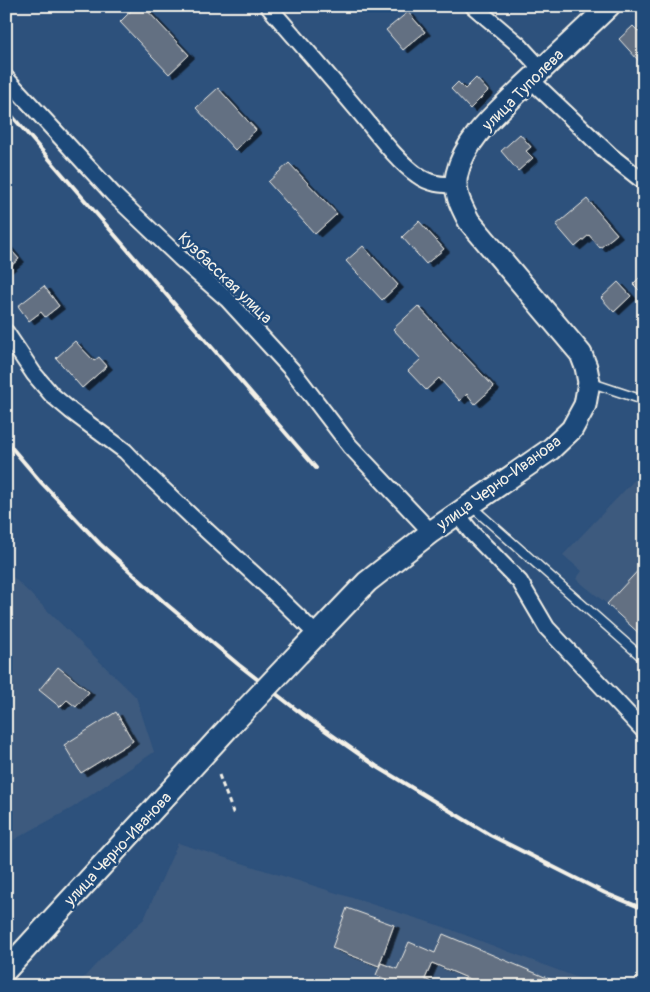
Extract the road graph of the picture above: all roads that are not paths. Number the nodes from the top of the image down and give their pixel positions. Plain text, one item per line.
1 (268, 6) edge
2 (472, 6) edge
3 (609, 6) edge
4 (536, 75) junction
5 (6, 78) edge
6 (644, 182) edge
7 (456, 185) junction
8 (6, 332) edge
9 (589, 382) junction
10 (644, 402) edge
11 (463, 510) junction
12 (431, 532) junction
13 (316, 634) junction
14 (644, 659) edge
15 (644, 731) edge
16 (6, 970) edge

1 - 7 street
2 - 4 street
3 - 4 main road, улица Туполева
4 - 6 street
4 - 7 main road, улица Туполева
5 - 12 street, Кузбасская улица
7 - 9 main road, улица Черно-Иванова
8 - 13 street
9 - 10 lane
9 - 11 main road, улица Черно-Иванова
11 - 12 main road, улица Черно-Иванова
11 - 14 lane
11 - 15 street
12 - 13 main road, улица Черно-Иванова
13 - 16 main road, улица Черно-Иванова, bridge

